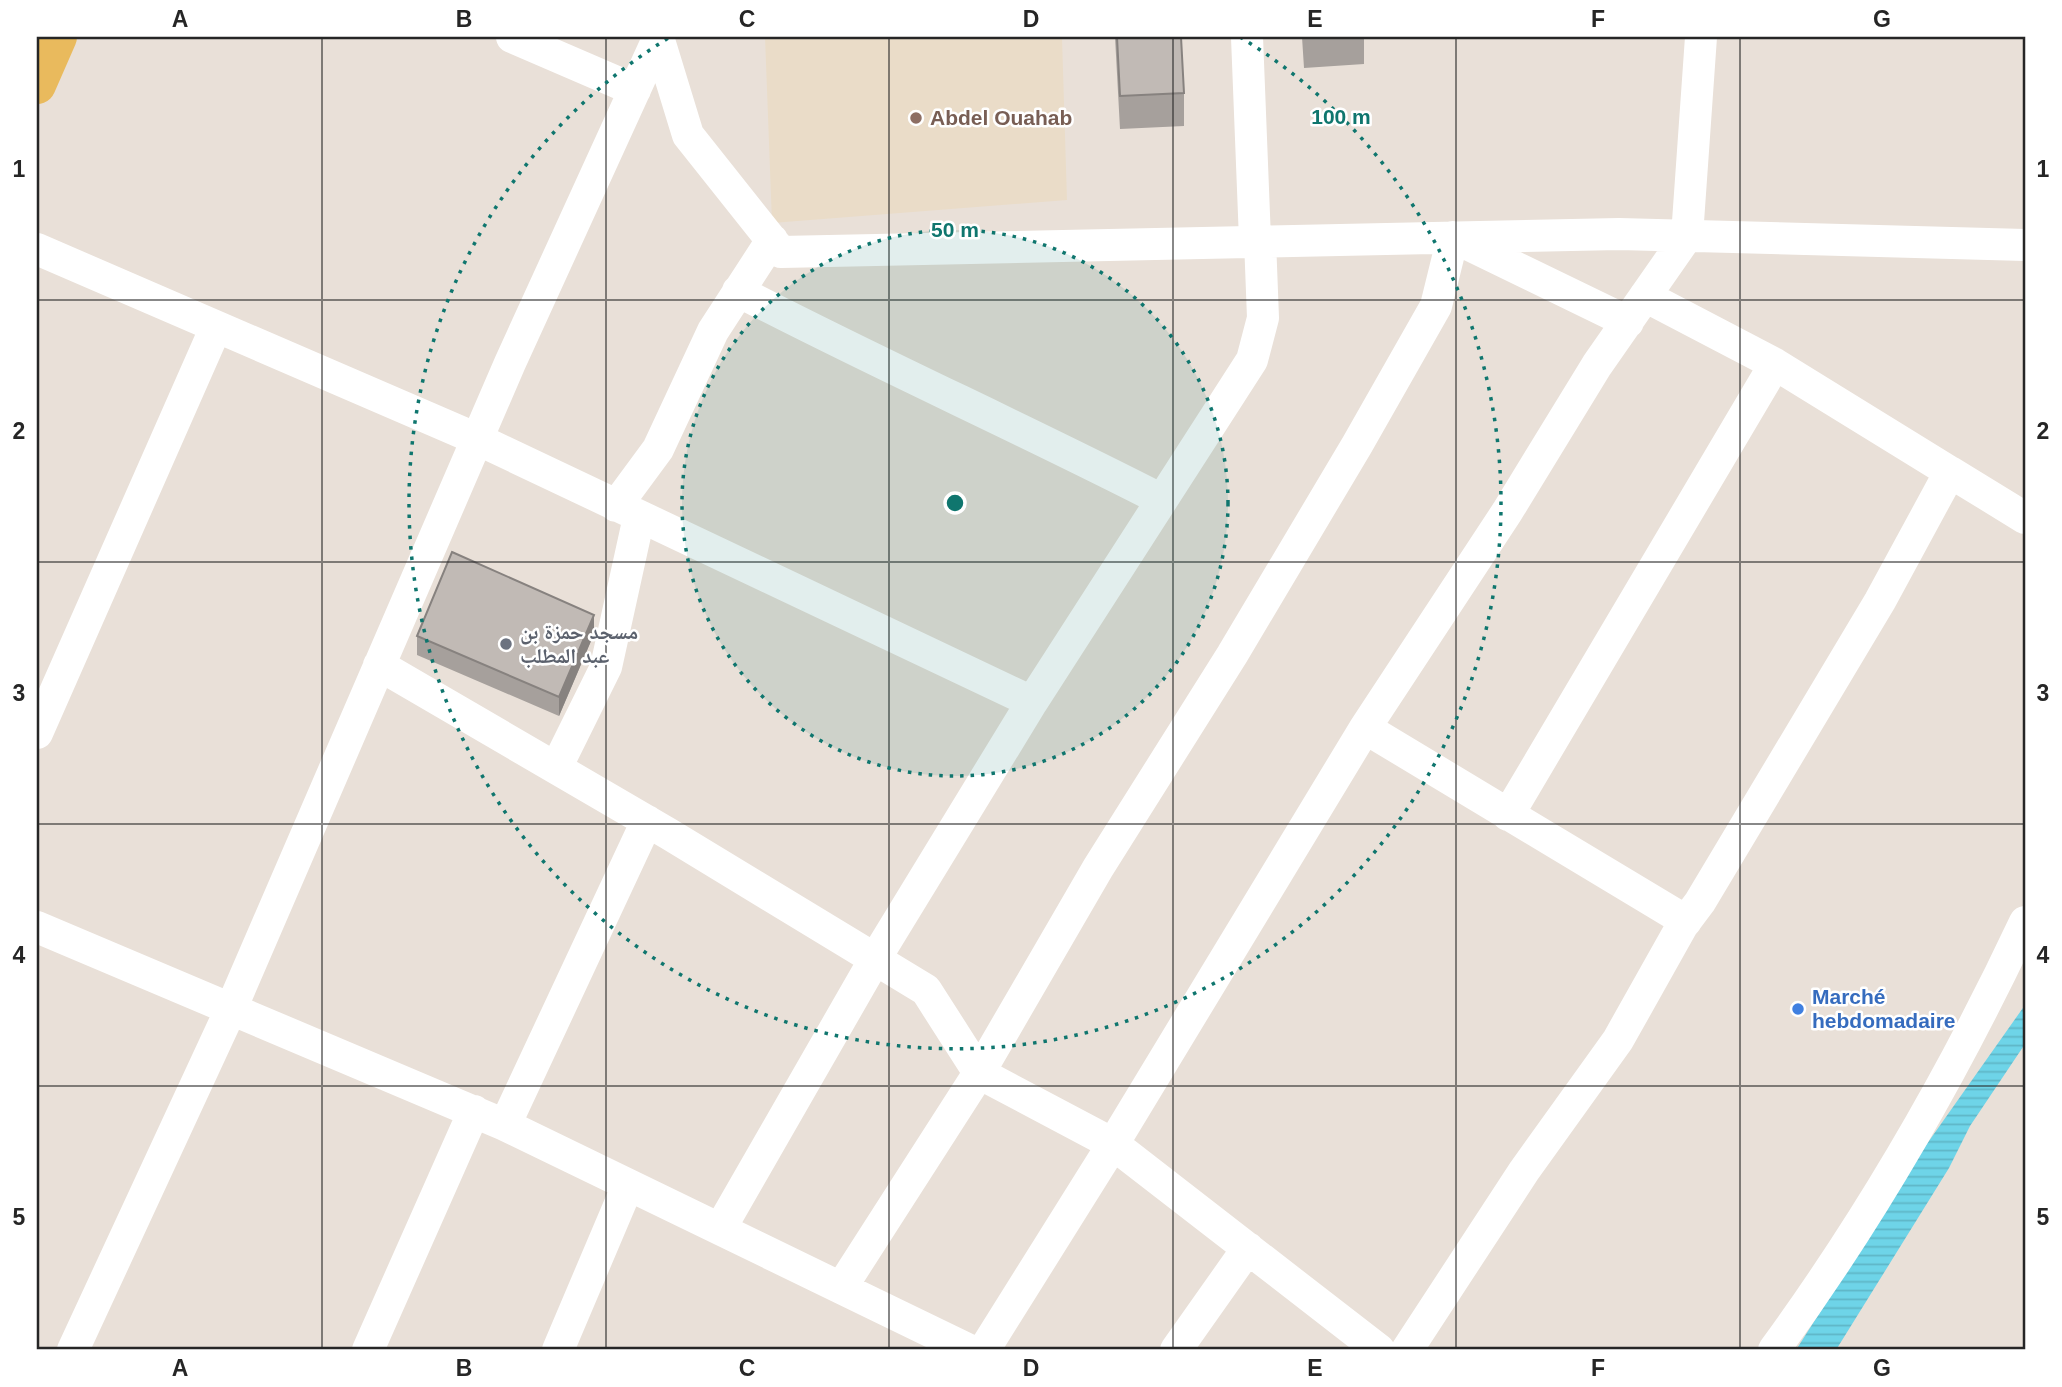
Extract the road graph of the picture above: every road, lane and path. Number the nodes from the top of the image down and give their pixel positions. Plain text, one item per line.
1 (58, 37) edge
2 (512, 37) edge
3 (1247, 37) edge
4 (1701, 37) edge
5 (658, 39) edge
6 (37, 85) edge
7 (635, 90) junction
8 (1687, 236) junction
9 (1453, 237) junction
10 (772, 240) junction
11 (1258, 240) junction
12 (2025, 245) edge
13 (37, 249) edge
14 (738, 291) junction
15 (1637, 309) junction
16 (216, 327) junction
17 (1775, 365) junction
18 (477, 439) junction
19 (1951, 472) junction
20 (1162, 500) junction
21 (627, 511) junction
22 (2025, 518) edge
23 (379, 665) junction
24 (1032, 702) junction
25 (1365, 728) junction
26 (37, 733) edge
27 (556, 768) junction
28 (1508, 815) junction
29 (647, 821) junction
30 (1686, 921) junction
31 (2025, 922) edge
32 (37, 927) edge
33 (875, 959) junction
34 (231, 1009) junction
35 (979, 1073) junction
36 (474, 1111) junction
37 (505, 1125) junction
38 (1113, 1144) junction
39 (628, 1185) junction
40 (720, 1229) junction
41 (1248, 1248) junction
42 (841, 1288) junction
43 (73, 1350) edge
44 (368, 1350) edge
45 (558, 1350) edge
46 (969, 1350) edge
47 (984, 1350) edge
48 (1176, 1350) edge
49 (1379, 1350) edge
50 (1406, 1350) edge
51 (1774, 1350) edge

1 - 6 main road
2 - 7 street
3 - 11 street
4 - 8 street
5 - 7 street
5 - 10 street
7 - 18 street
8 - 9 street
8 - 12 street
8 - 15 street
9 - 11 street
9 - 15 street
9 - 35 street
10 - 11 street
10 - 14 street
11 - 20 street
13 - 16 street
14 - 20 street
14 - 21 street
15 - 17 street
15 - 25 street
16 - 18 street
16 - 26 street
17 - 19 street
17 - 28 street
18 - 21 street
18 - 23 street
19 - 22 street
19 - 30 street
20 - 24 street
21 - 24 street
21 - 27 street
23 - 27 street
23 - 34 street
24 - 33 street
25 - 28 street
25 - 38 street
27 - 29 street
28 - 30 street
29 - 33 street
29 - 37 street
30 - 50 street
31 - 51 street
32 - 34 street
33 - 35 street
33 - 40 street
34 - 36 street
34 - 43 street
35 - 38 street
35 - 42 street
36 - 37 street
36 - 44 street
37 - 39 street
38 - 41 street
38 - 47 street
39 - 40 street
39 - 45 street
40 - 42 street
41 - 48 street
41 - 49 street
42 - 46 street

